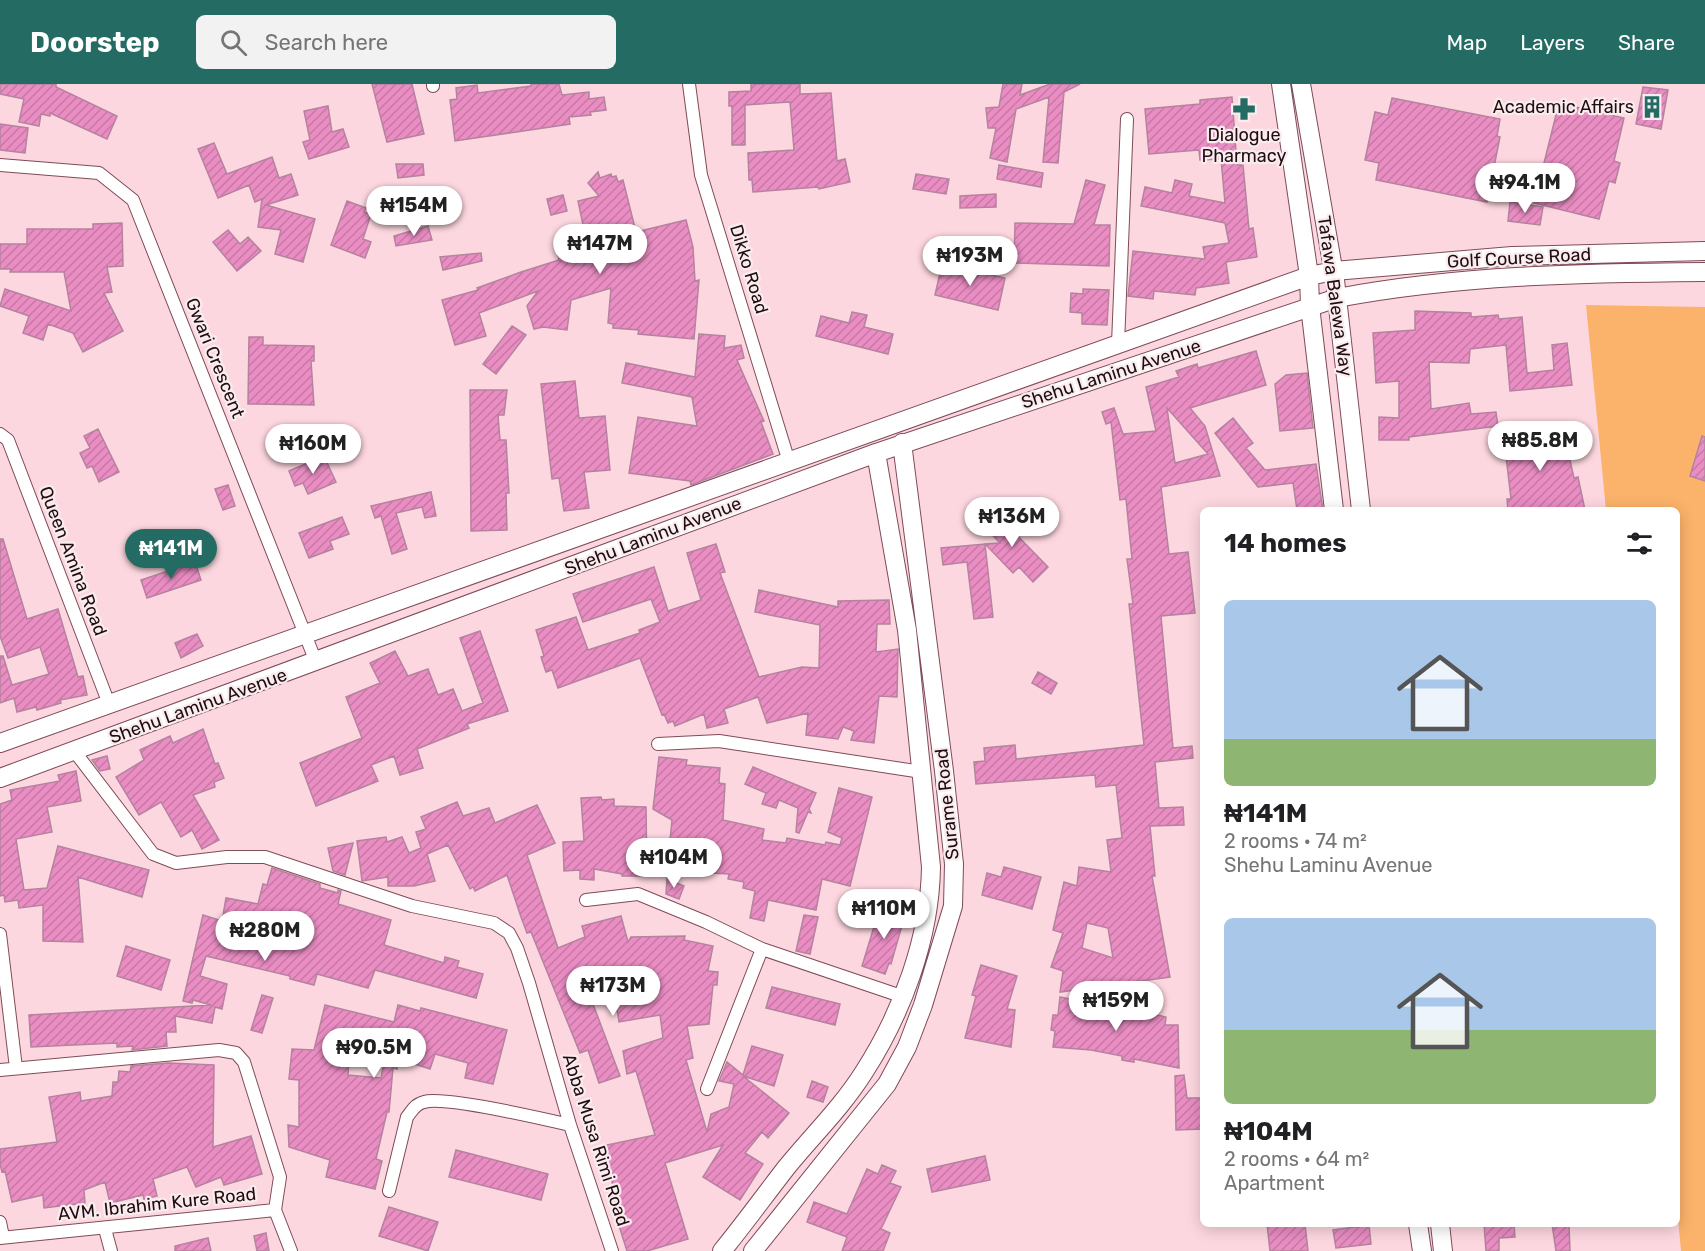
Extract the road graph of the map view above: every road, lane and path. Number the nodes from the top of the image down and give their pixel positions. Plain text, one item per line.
1 (689, 84) edge
2 (1281, 84) edge
3 (1301, 84) edge
4 (1128, 119) dead end
5 (0, 165) edge
6 (1705, 251) edge
7 (1334, 271) junction
8 (1705, 272) edge
9 (1309, 276) junction
10 (1337, 298) junction
11 (1311, 306) junction
12 (1118, 344) junction
13 (0, 434) edge
14 (902, 443) junction
15 (876, 453) junction
16 (789, 462) junction
17 (1334, 507) edge
18 (1361, 507) edge
19 (304, 634) junction
20 (316, 662) junction
21 (109, 704) junction
22 (0, 743) edge
23 (658, 744) dead end
24 (75, 752) junction
25 (922, 772) junction
26 (0, 778) edge
27 (586, 900) dead end
28 (0, 934) edge
29 (762, 949) junction
30 (902, 996) junction
31 (16, 1068) junction
32 (0, 1070) edge
33 (707, 1089) dead end
34 (570, 1125) junction
35 (787, 1168) junction
36 (806, 1185) junction
37 (389, 1191) dead end
38 (275, 1210) junction
39 (0, 1222) edge
40 (1418, 1227) edge
41 (1440, 1227) edge
42 (105, 1229) junction
43 (2, 1237) edge
44 (111, 1251) edge
45 (291, 1251) edge
46 (612, 1251) edge
47 (722, 1251) edge
48 (753, 1251) edge
49 (1422, 1251) edge
50 (1443, 1251) edge

1 - 16 street, Dikko Road
2 - 9 street, Tafawa Balewa Way
3 - 7 street, Tafawa Balewa Way
4 - 12 street
5 - 19 street, Gwari Crescent
6 - 7 street, Golf Course Road
7 - 9 street, Golf Course Road
7 - 10 street, Tafawa Balewa Way
8 - 10 street, Golf Course Road
9 - 11 street, Tafawa Balewa Way
9 - 12 street, Shehu Laminu Avenue
10 - 11 street, Golf Course Road
10 - 18 street, Tafawa Balewa Way
11 - 14 street, Shehu Laminu Avenue
11 - 17 street, Tafawa Balewa Way
12 - 16 street, Shehu Laminu Avenue
13 - 21 street, Queen Amina Road
14 - 15 street, Shehu Laminu Avenue
14 - 36 street, Surame Road
15 - 20 street, Shehu Laminu Avenue
15 - 25 street, Surame Road
16 - 19 street, Shehu Laminu Avenue
19 - 20 street, Gwari Crescent
19 - 21 street, Shehu Laminu Avenue
20 - 24 street, Shehu Laminu Avenue
21 - 22 street, Shehu Laminu Avenue
23 - 25 street
24 - 26 street, Shehu Laminu Avenue
24 - 34 street, Abba Musa Rimi Road
25 - 30 street, Surame Road
27 - 29 street
28 - 31 street
29 - 30 street
29 - 33 street
30 - 35 street, Surame Road
31 - 32 street
31 - 38 street
34 - 37 street
34 - 46 street, Abba Musa Rimi Road
35 - 36 street
35 - 47 street, Surame Road
36 - 48 street, Surame Road
38 - 42 street, AVM. Ibrahim Kure Road
38 - 45 street, AVM. Ibrahim Kure Road
39 - 43 street
40 - 49 street
41 - 50 street
42 - 43 street, AVM. Ibrahim Kure Road
42 - 44 street

